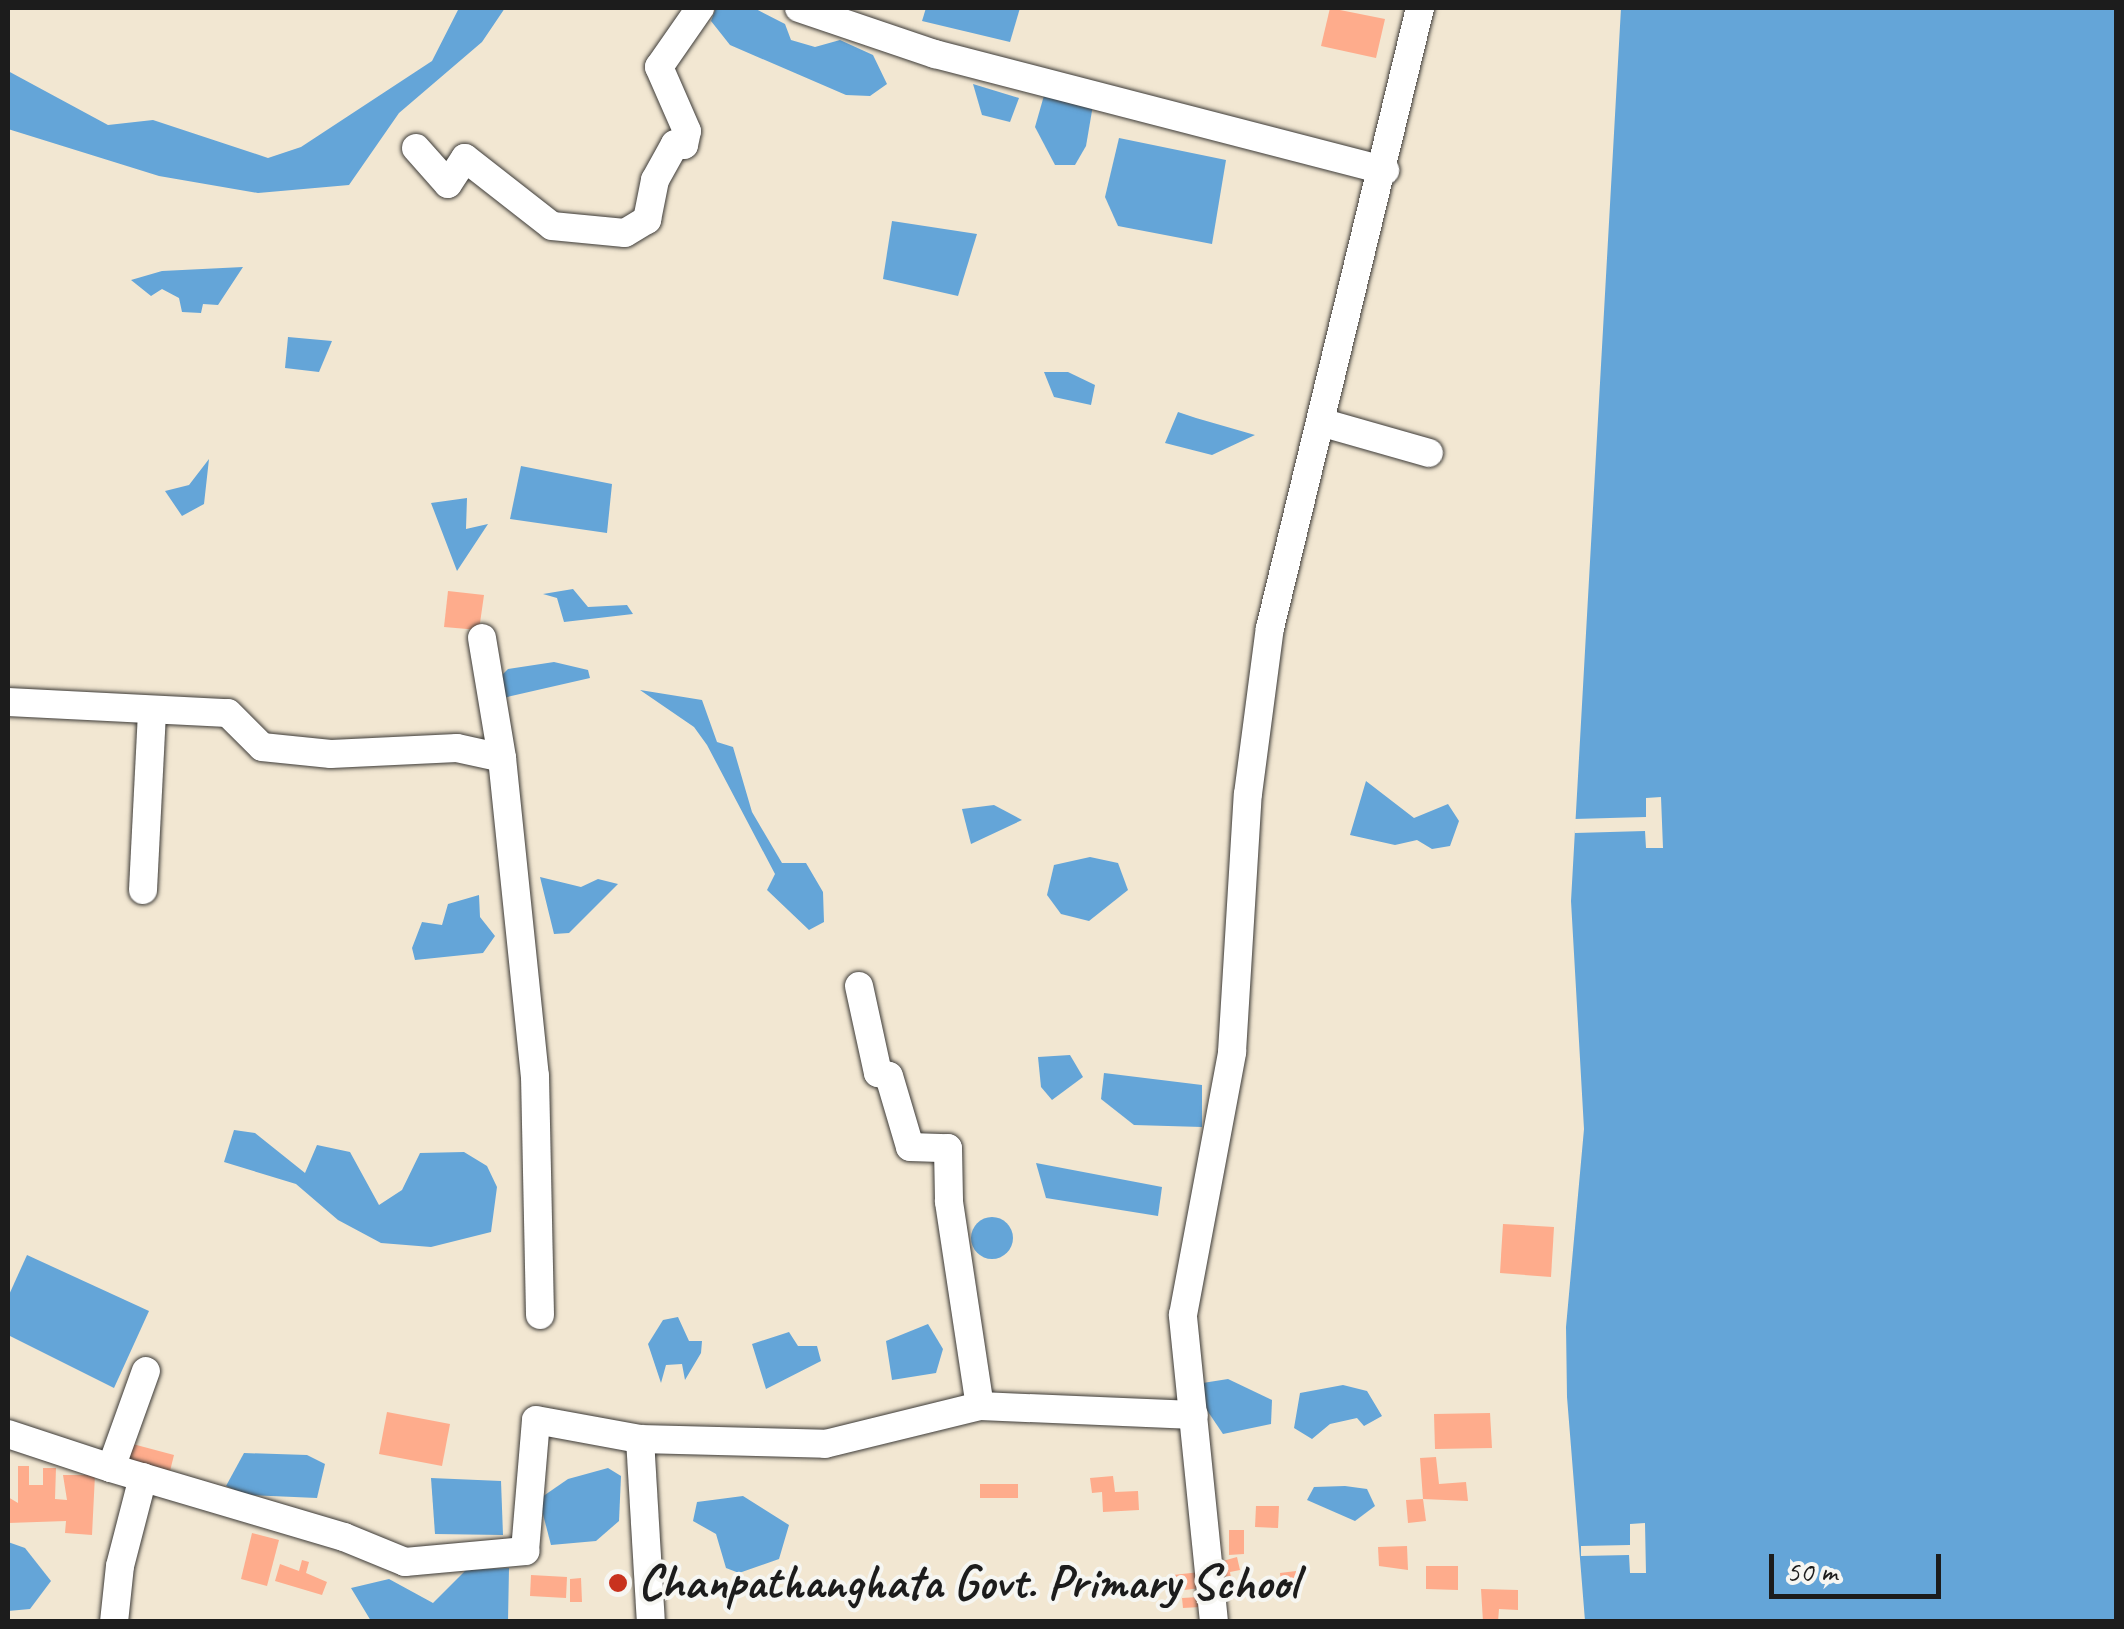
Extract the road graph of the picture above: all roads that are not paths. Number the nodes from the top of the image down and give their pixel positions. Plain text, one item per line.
1 (700, 8) edge
2 (799, 8) edge
3 (1420, 8) edge
4 (416, 148) dead end
5 (1385, 170) junction
6 (1324, 423) junction
7 (1429, 453) dead end
8 (482, 638) dead end
9 (8, 702) edge
10 (152, 714) junction
11 (502, 758) junction
12 (143, 890) dead end
13 (860, 986) dead end
14 (540, 1314) dead end
15 (146, 1371) dead end
16 (980, 1406) junction
17 (1194, 1414) junction
18 (8, 1434) edge
19 (640, 1439) junction
20 (111, 1468) junction
21 (143, 1476) junction
22 (114, 1622) edge
23 (651, 1622) edge
24 (1214, 1622) edge

1 - 4 street
2 - 5 street
3 - 5 street
5 - 6 street
6 - 7 street
6 - 17 street
8 - 11 street
9 - 10 street
10 - 11 street
10 - 12 street
11 - 14 street
13 - 16 street
15 - 20 street
16 - 17 street
16 - 19 street
17 - 24 street
18 - 20 street
19 - 21 street
19 - 23 street
20 - 21 street
21 - 22 street

